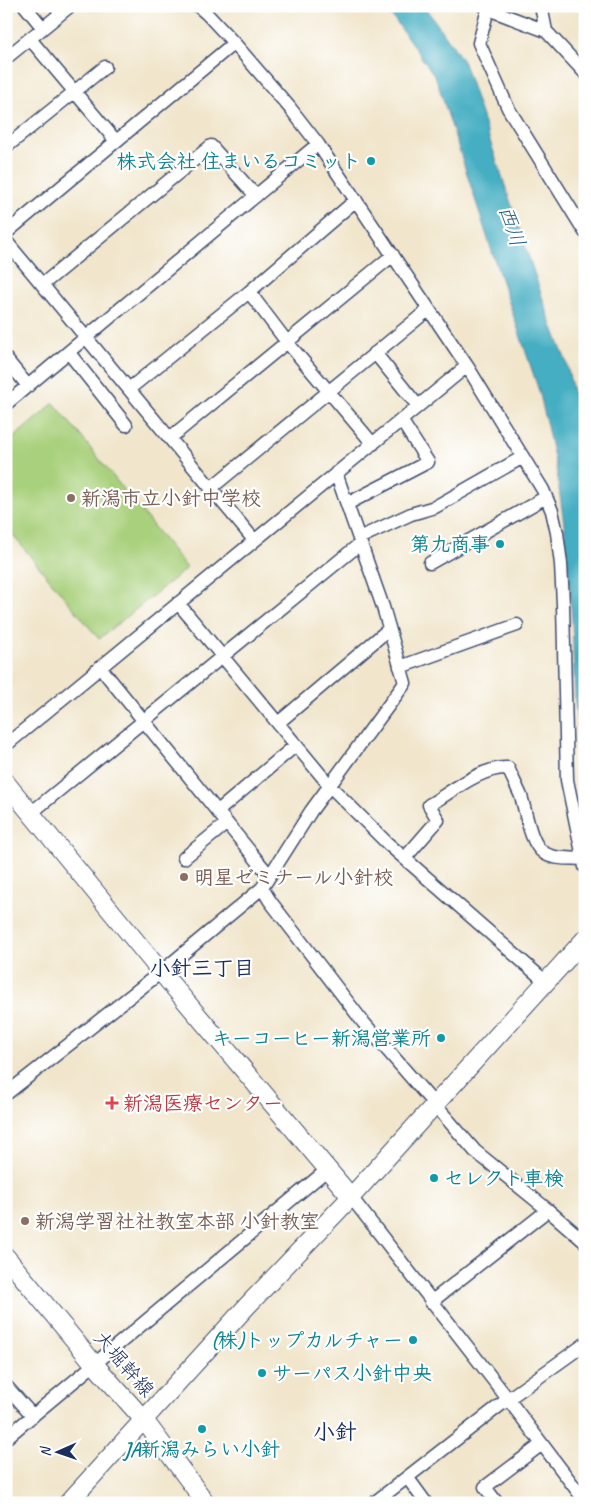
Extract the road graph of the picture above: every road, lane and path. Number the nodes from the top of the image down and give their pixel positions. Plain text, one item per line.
1 (25, 6) edge
2 (70, 6) edge
3 (198, 6) edge
4 (541, 6) edge
5 (486, 8) edge
6 (43, 28) junction
7 (546, 31) junction
8 (30, 38) junction
9 (234, 43) junction
10 (6, 58) edge
11 (105, 67) dead end
12 (585, 73) edge
13 (74, 92) junction
14 (116, 141) junction
15 (318, 144) junction
16 (6, 147) edge
17 (256, 196) junction
18 (356, 200) junction
19 (585, 232) edge
20 (6, 233) edge
21 (6, 241) edge
22 (392, 255) junction
23 (42, 284) junction
24 (249, 292) junction
25 (428, 310) junction
26 (87, 338) junction
27 (287, 342) junction
28 (69, 353) junction
29 (375, 353) junction
30 (6, 359) edge
31 (466, 366) junction
32 (28, 386) junction
33 (129, 389) junction
34 (329, 391) junction
35 (6, 404) edge
36 (418, 406) junction
37 (401, 420) junction
38 (126, 425) dead end
39 (170, 438) junction
40 (373, 444) junction
41 (523, 457) junction
42 (336, 473) junction
43 (211, 488) junction
44 (546, 497) junction
45 (347, 504) junction
46 (254, 540) junction
47 (360, 540) junction
48 (430, 563) dead end
49 (178, 603) junction
50 (517, 625) dead end
51 (389, 629) junction
52 (222, 656) junction
53 (100, 667) junction
54 (400, 667) junction
55 (144, 720) junction
56 (278, 724) junction
57 (6, 745) edge
58 (296, 745) junction
59 (6, 783) edge
60 (330, 786) junction
61 (218, 811) junction
62 (31, 813) junction
63 (227, 823) junction
64 (184, 858) dead end
65 (405, 858) junction
66 (583, 863) edge
67 (269, 875) junction
68 (262, 888) junction
69 (585, 939) edge
70 (161, 972) junction
71 (546, 982) junction
72 (6, 1094) edge
73 (435, 1103) junction
74 (328, 1169) junction
75 (350, 1197) junction
76 (548, 1210) junction
77 (585, 1242) edge
78 (6, 1257) edge
79 (431, 1302) junction
80 (585, 1344) edge
81 (95, 1365) junction
82 (6, 1386) edge
83 (508, 1400) junction
84 (33, 1416) junction
85 (144, 1420) junction
86 (6, 1438) edge
87 (542, 1444) junction
88 (407, 1477) junction
89 (585, 1501) edge
90 (68, 1503) edge
91 (206, 1503) edge
92 (374, 1503) edge
93 (426, 1503) edge
94 (497, 1503) edge

1 - 6 street
2 - 6 street
3 - 9 street
4 - 7 street
5 - 7 street
5 - 19 street
6 - 8 street
7 - 12 street
8 - 10 street
8 - 13 street
9 - 14 street
9 - 15 street
11 - 13 street
13 - 14 street
13 - 16 street
14 - 20 street
15 - 17 street
15 - 18 street
17 - 23 street
17 - 26 street
18 - 22 street
18 - 24 street
21 - 23 street
22 - 25 street
22 - 27 street
23 - 26 street
24 - 27 street
24 - 33 street
25 - 29 street
25 - 31 street
26 - 28 street
26 - 33 street
27 - 34 street
27 - 39 street
28 - 32 street
28 - 38 street
29 - 34 street
29 - 36 street
30 - 32 street
31 - 36 street
31 - 41 street
32 - 35 street
33 - 39 street
34 - 40 street
34 - 43 street
36 - 37 street
37 - 40 street
37 - 45 street
39 - 43 street
40 - 42 street
41 - 44 street
41 - 47 street
42 - 45 street
42 - 46 street
43 - 46 street
44 - 48 street
44 - 66 street
45 - 47 street
46 - 49 street
47 - 51 street
47 - 52 street
49 - 52 street
49 - 53 street
50 - 54 street
51 - 54 street
51 - 56 street
52 - 55 street
52 - 56 street
53 - 55 street
53 - 57 street
54 - 60 street
55 - 61 street
55 - 62 street
56 - 58 street
58 - 60 street
58 - 61 street
59 - 62 street
60 - 65 street
60 - 67 street
61 - 63 street
62 - 70 street
63 - 64 street
63 - 67 street
65 - 66 street
65 - 71 street
67 - 68 street
68 - 70 street
68 - 73 street
69 - 71 street
70 - 72 street
70 - 74 street
71 - 73 street
73 - 75 street
73 - 76 street
74 - 75 street
74 - 81 street
75 - 79 street
75 - 85 street
76 - 77 street
76 - 79 street
78 - 81 street, 大堀幹線
79 - 83 street
80 - 83 street
81 - 84 street
81 - 85 street, 大堀幹線
82 - 84 street
83 - 87 street
83 - 88 street
84 - 86 street
85 - 90 street
85 - 91 street, 大堀幹線
87 - 89 street
87 - 94 street
88 - 92 street
88 - 93 street

